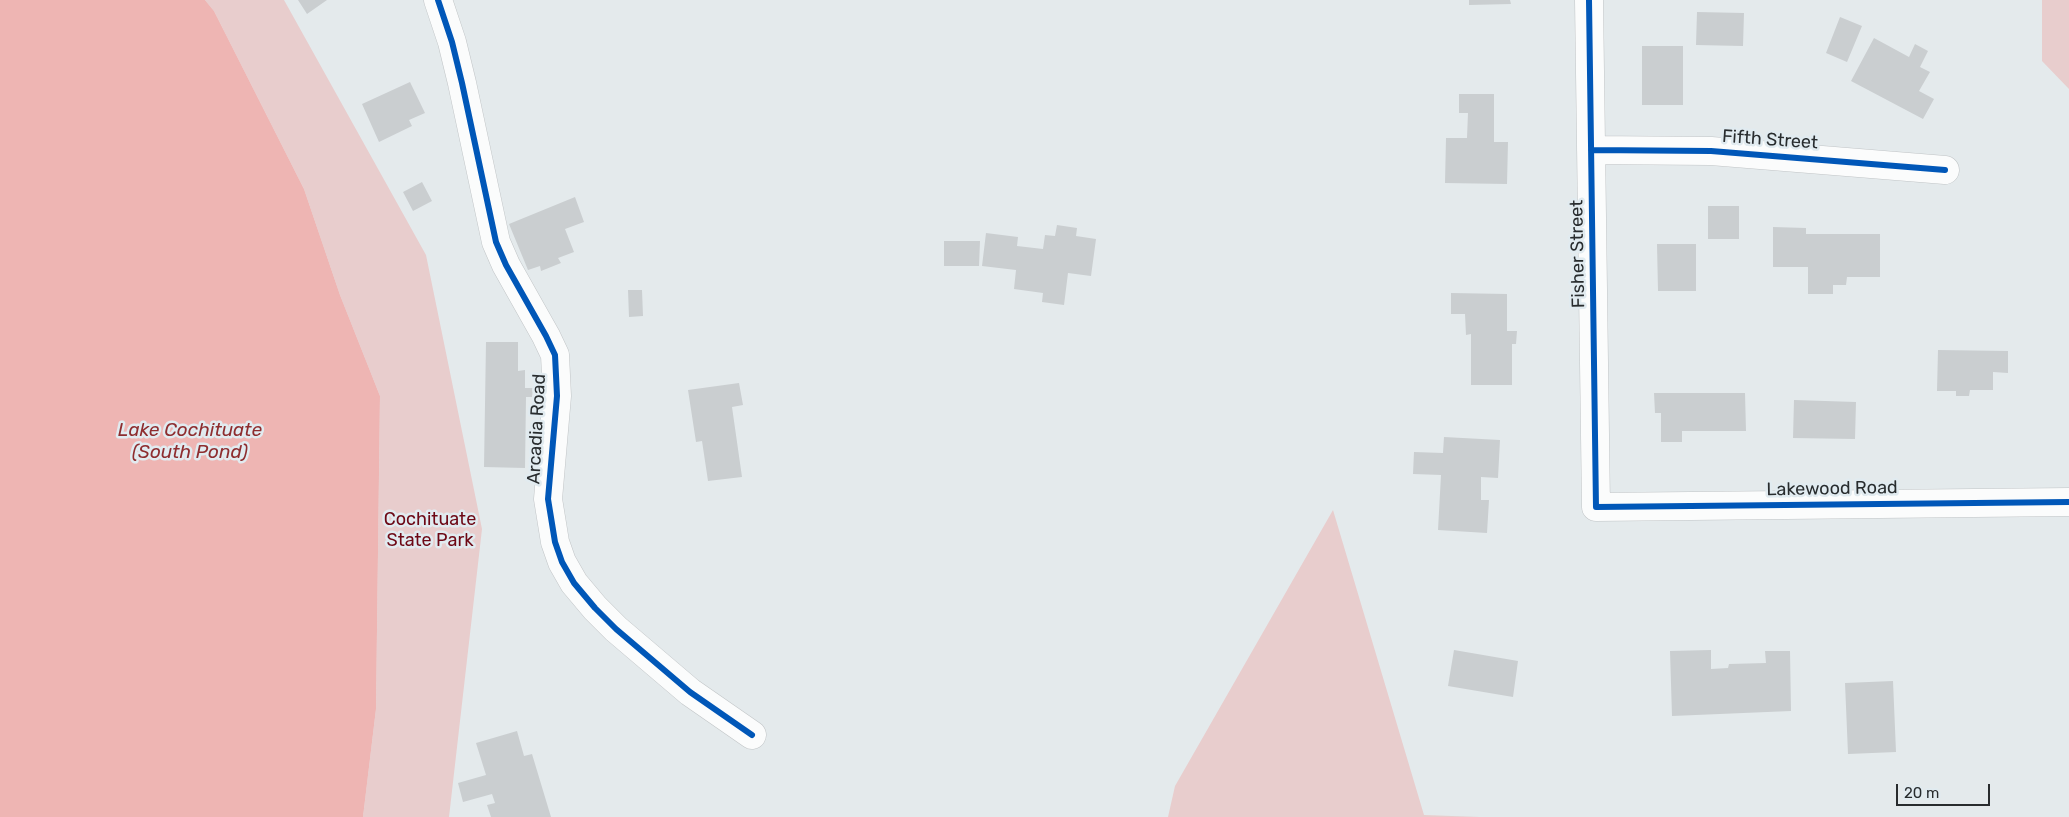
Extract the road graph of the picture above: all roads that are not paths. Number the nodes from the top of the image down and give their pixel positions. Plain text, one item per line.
1 (438, 0) edge
2 (1589, 0) edge
3 (1591, 150) junction
4 (1946, 170) dead end
5 (2069, 502) edge
6 (1596, 507) joint
7 (752, 735) dead end

1 - 7 street, Arcadia Road
2 - 3 street, Fisher Street
3 - 4 street, Fifth Street
3 - 6 street, Fisher Street
5 - 6 street, Lakewood Road

